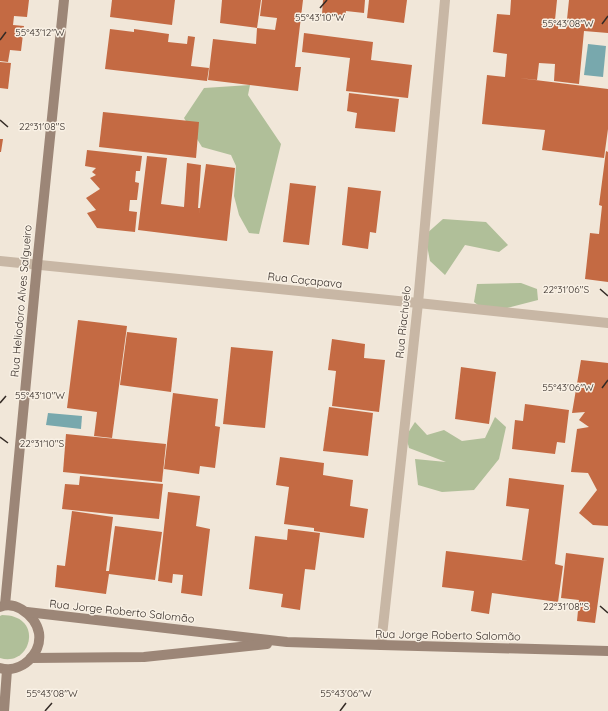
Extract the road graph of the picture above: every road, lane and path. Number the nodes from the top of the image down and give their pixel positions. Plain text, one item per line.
1 (64, 0) edge
2 (445, 0) edge
3 (0, 261) edge
4 (36, 265) junction
5 (418, 303) junction
6 (608, 323) edge
7 (3, 606) edge
8 (27, 612) junction
9 (286, 642) junction
10 (381, 645) junction
11 (608, 650) edge
12 (31, 658) junction
13 (4, 669) edge
14 (4, 711) edge

1 - 4 main road, Rua Heliodoro Alves Salgueiro
2 - 5 street, Rua Riachuelo
3 - 4 street, Rua Caçapava
4 - 5 street, Rua Caçapava
4 - 7 main road, Rua Heliodoro Alves Salgueiro
5 - 6 street, Rua Caçapava
5 - 10 street, Rua Riachuelo
7 - 8 main road, Rua Jorge Roberto Salomão
8 - 9 main road, Rua Jorge Roberto Salomão
8 - 12 main road
9 - 10 main road, Rua Jorge Roberto Salomão
9 - 12 main road, Rua Jorge Roberto Salomão
10 - 11 main road, Rua Jorge Roberto Salomão
12 - 13 main road
13 - 14 main road

